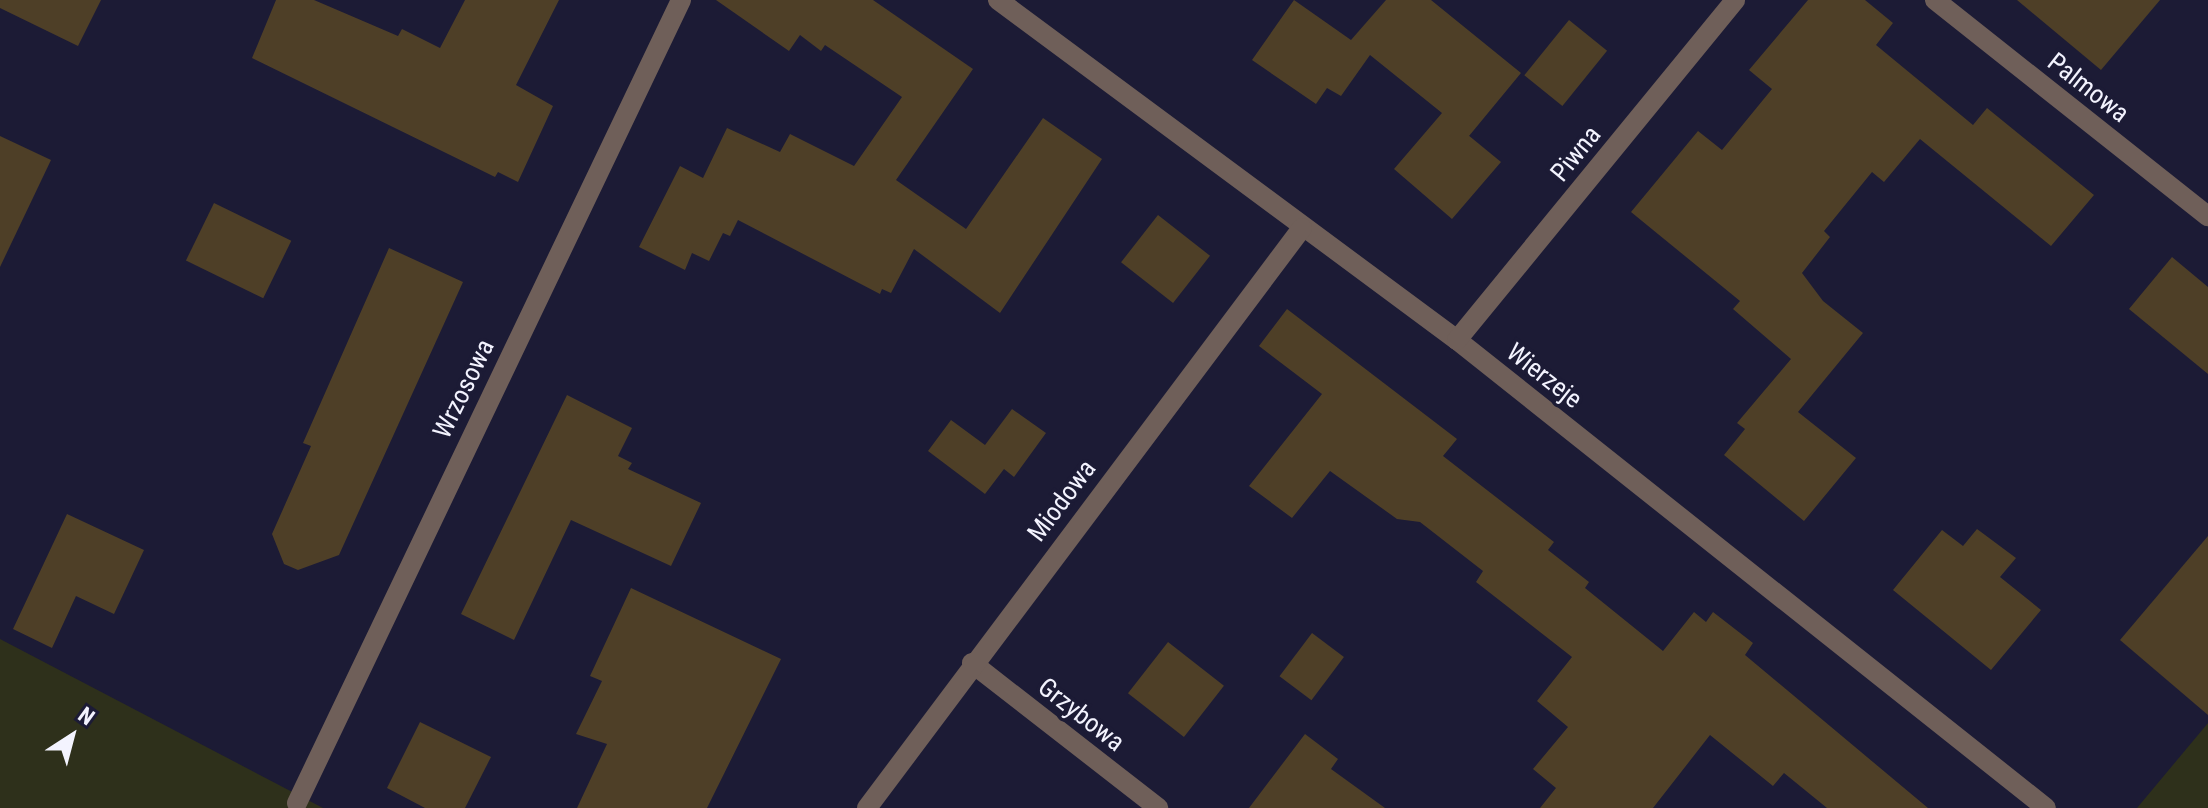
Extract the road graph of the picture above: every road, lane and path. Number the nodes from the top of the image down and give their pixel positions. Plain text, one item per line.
1 (681, 0) edge
2 (998, 0) edge
3 (1735, 0) edge
4 (1935, 0) edge
5 (2208, 216) edge
6 (1302, 228) junction
7 (1457, 340) junction
8 (972, 663) junction
9 (297, 803) dead end
10 (867, 808) edge
11 (1158, 808) edge
12 (2046, 808) edge

1 - 9 street, Wrzosowa
2 - 6 street, Wierzeje
3 - 7 street, Piwna
4 - 5 street, Palmowa
6 - 7 street, Wierzeje
6 - 8 street, Miodowa
7 - 12 street, Wierzeje
8 - 10 street, Miodowa
8 - 11 street, Grzybowa

